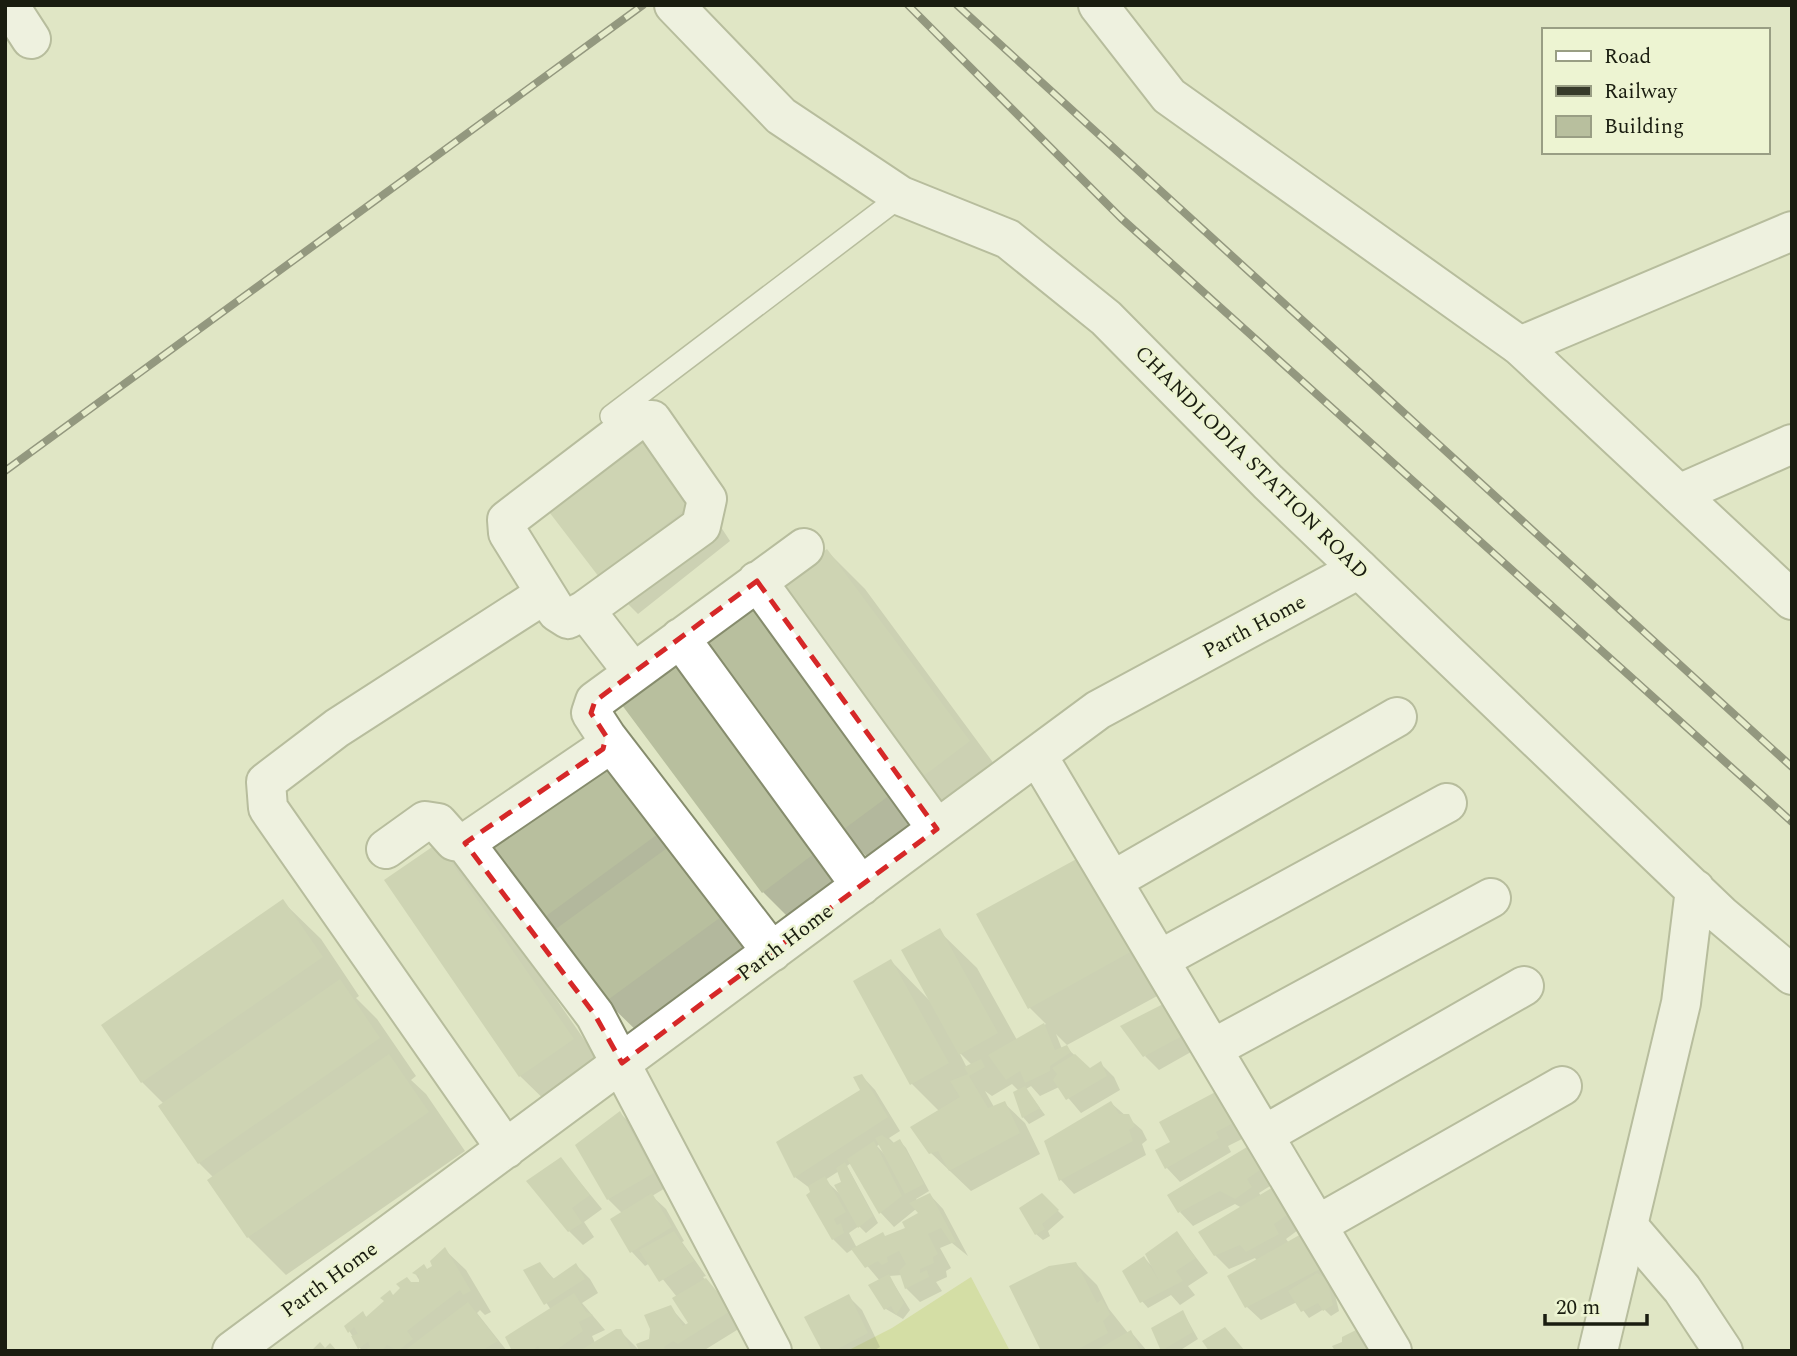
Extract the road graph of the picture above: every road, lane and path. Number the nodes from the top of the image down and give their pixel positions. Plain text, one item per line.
1 (9, 5) edge
2 (674, 5) edge
3 (1098, 5) edge
4 (32, 39) dead end
5 (901, 196) junction
6 (1792, 231) edge
7 (1520, 346) junction
8 (611, 416) dead end
9 (1792, 444) edge
10 (1679, 494) junction
11 (804, 548) dead end
12 (1359, 569) junction
13 (757, 581) junction
14 (1792, 600) edge
15 (534, 601) dead end
16 (585, 610) junction
17 (680, 638) junction
18 (633, 672) junction
19 (1397, 717) dead end
20 (606, 736) junction
21 (1037, 755) junction
22 (1447, 803) dead end
23 (937, 829) junction
24 (465, 843) junction
25 (386, 849) dead end
26 (1112, 881) junction
27 (861, 886) junction
28 (1695, 889) junction
29 (1491, 898) dead end
30 (772, 952) junction
31 (1158, 960) junction
32 (1792, 975) edge
33 (1524, 986) dead end
34 (1212, 1049) junction
35 (622, 1063) junction
36 (1562, 1086) dead end
37 (1264, 1135) junction
38 (506, 1149) junction
39 (1317, 1225) junction
40 (1628, 1226) junction
41 (232, 1351) edge
42 (772, 1351) edge
43 (1392, 1351) edge
44 (1598, 1351) edge
45 (1723, 1351) edge

1 - 4 street
2 - 5 street, CHANDLODIA STATION ROAD
3 - 7 street
5 - 8 lane
5 - 12 street, CHANDLODIA STATION ROAD
6 - 7 street
7 - 10 street
9 - 10 street
10 - 14 street
11 - 13 street
12 - 21 street, Parth Home
12 - 28 street, CHANDLODIA STATION ROAD
13 - 17 street
13 - 23 street
15 - 38 street
16 - 16 street
16 - 18 street
17 - 18 street
17 - 27 street
18 - 20 street
19 - 26 street
20 - 24 street
20 - 30 street
21 - 23 street, Parth Home
21 - 26 street
22 - 31 street
23 - 27 street, Parth Home
24 - 25 street
24 - 35 street
26 - 31 street
27 - 30 street, Parth Home
28 - 32 street, CHANDLODIA STATION ROAD
28 - 40 street
29 - 34 street
30 - 35 street, Parth Home
31 - 34 street
33 - 37 street
34 - 37 street
35 - 38 street, Parth Home
35 - 42 street
36 - 39 street
37 - 39 street
38 - 41 street, Parth Home
39 - 43 street
40 - 44 street
40 - 45 street

